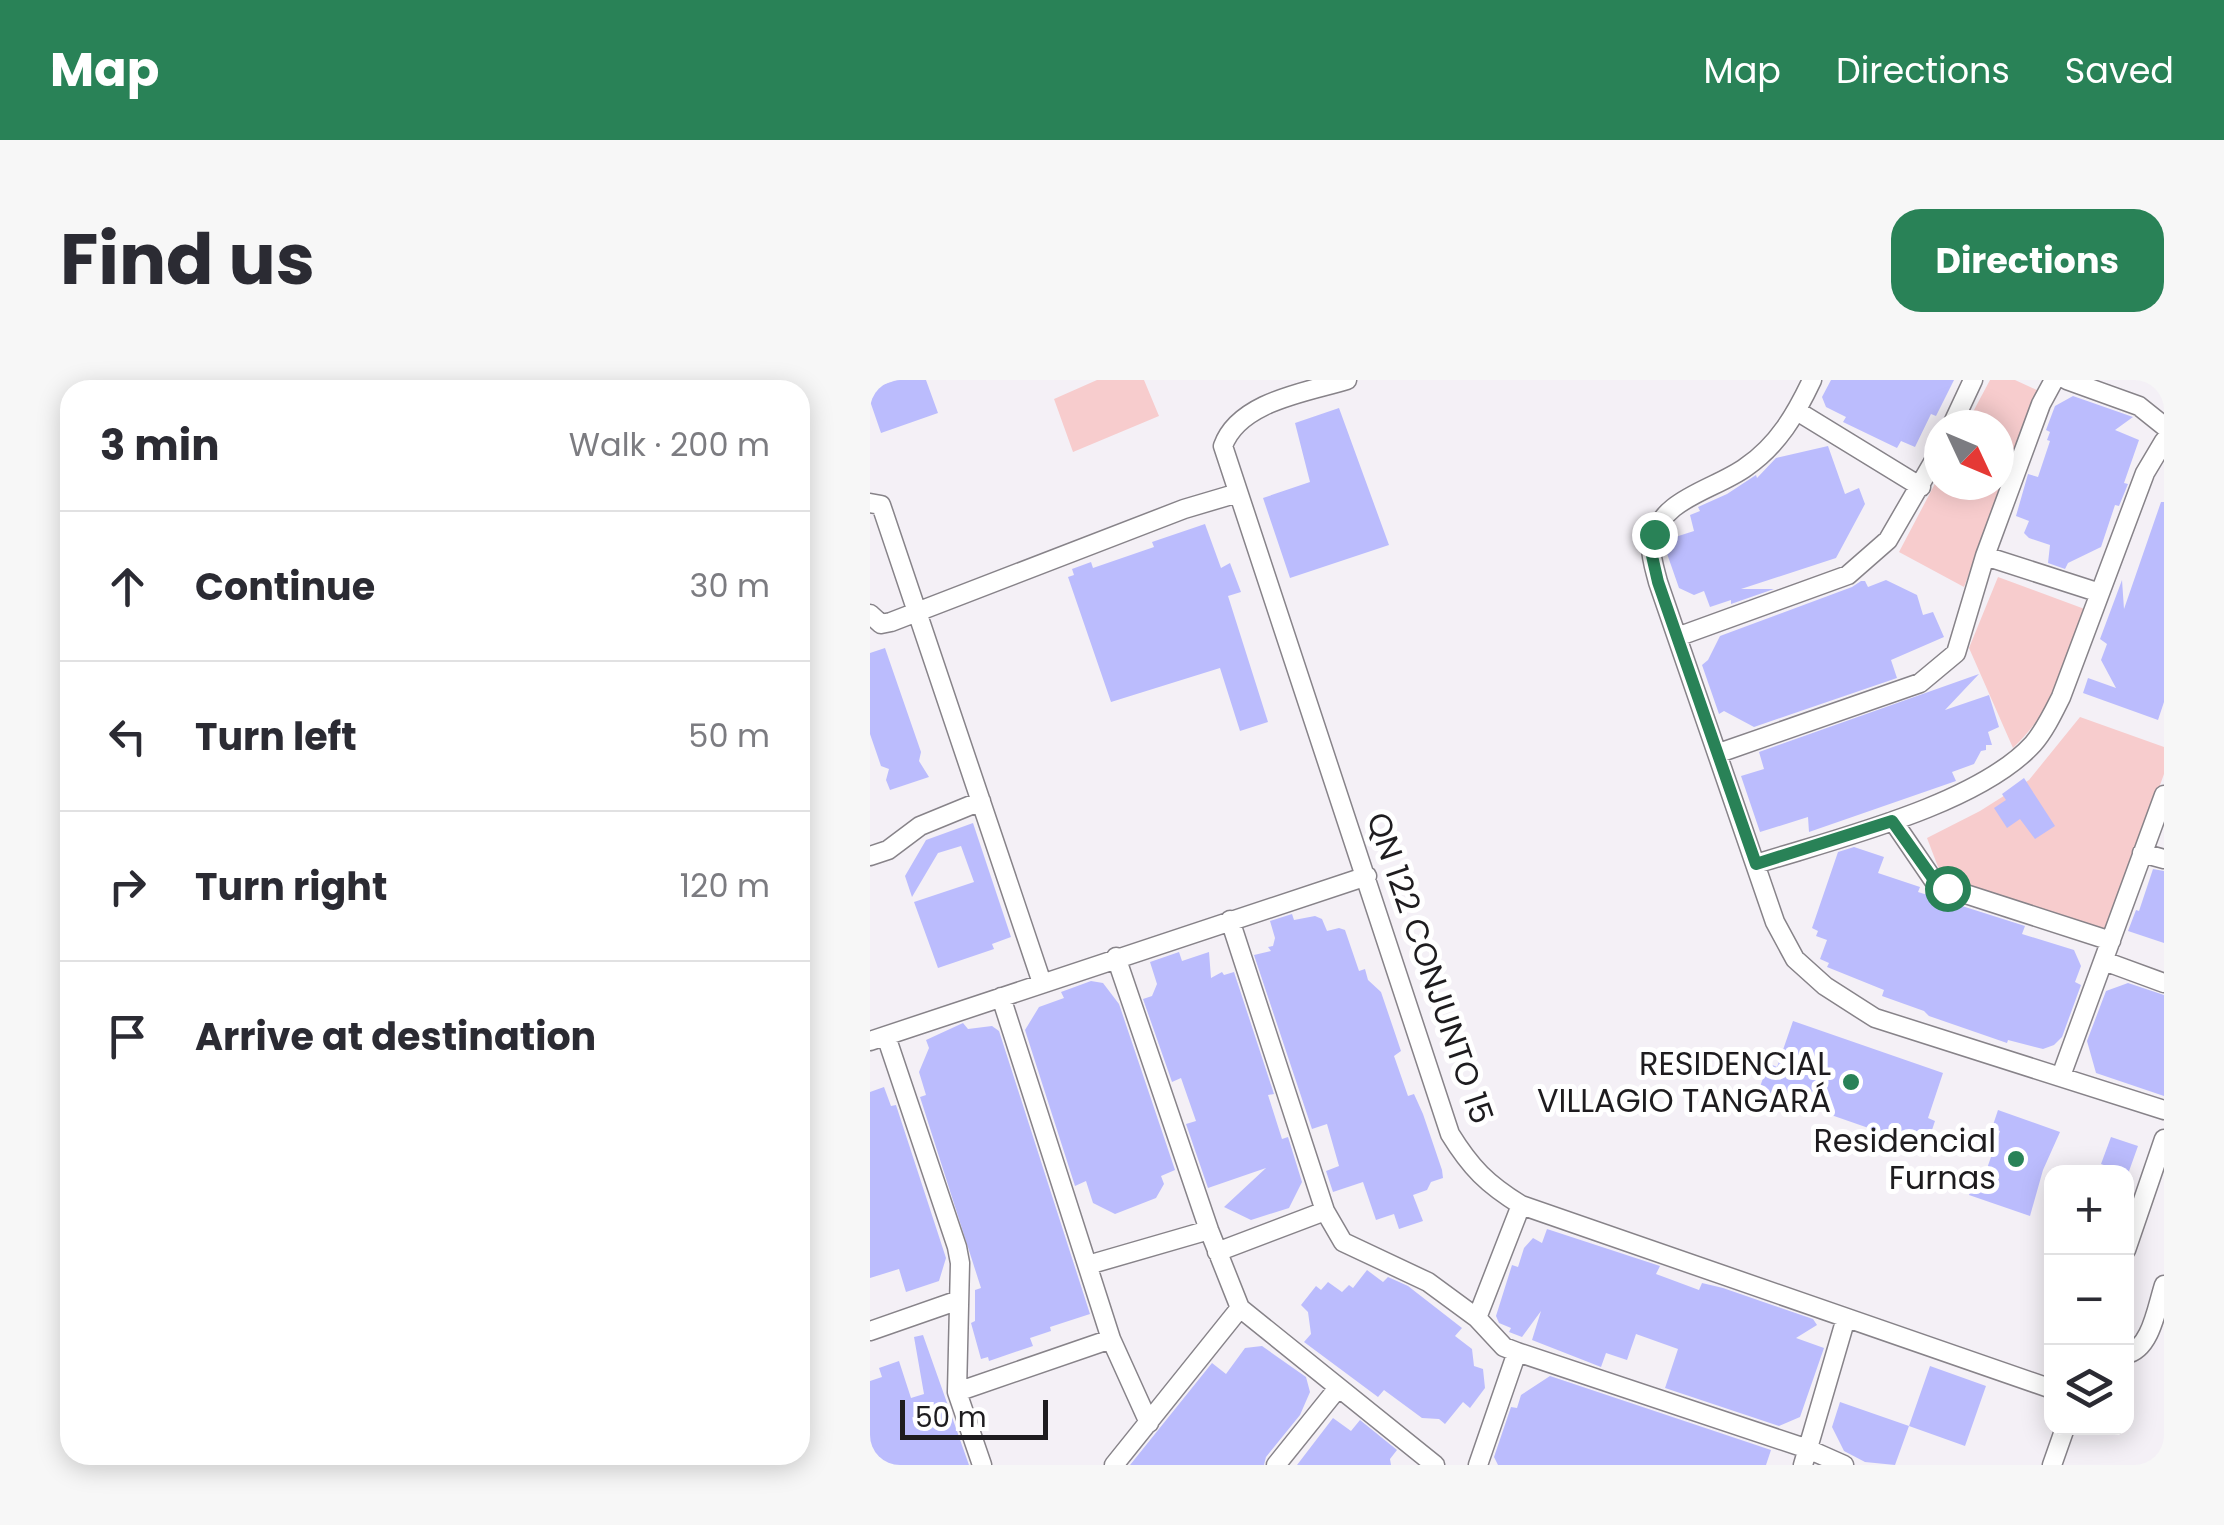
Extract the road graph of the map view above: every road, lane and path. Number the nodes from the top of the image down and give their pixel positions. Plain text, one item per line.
1 (1348, 380) edge
2 (1812, 380) edge
3 (1973, 380) edge
4 (2054, 380) edge
5 (2067, 380) edge
6 (1282, 389) edge
7 (1959, 410) edge
8 (1797, 411) junction
9 (2164, 426) edge
10 (2164, 441) edge
11 (1924, 481) edge
12 (1921, 487) junction
13 (1238, 493) junction
14 (870, 503) edge
15 (1986, 556) junction
16 (2100, 593) junction
17 (917, 612) junction
18 (870, 614) edge
19 (1676, 637) junction
20 (1719, 753) junction
21 (2164, 795) edge
22 (980, 801) junction
23 (1892, 821) junction
24 (2142, 852) junction
25 (870, 856) edge
26 (2164, 859) edge
27 (1756, 864) junction
28 (1366, 876) junction
29 (1230, 920) junction
30 (2110, 942) junction
31 (1116, 958) junction
32 (2104, 961) junction
33 (1042, 983) junction
34 (2164, 983) edge
35 (1001, 997) junction
36 (878, 1038) edge
37 (2062, 1076) junction
38 (2164, 1110) edge
39 (2164, 1138) edge
40 (2161, 1162) edge
41 (1520, 1206) junction
42 (1325, 1212) junction
43 (1209, 1230) junction
44 (2134, 1230) edge
45 (1217, 1252) junction
46 (1088, 1266) junction
47 (2164, 1285) edge
48 (959, 1300) junction
49 (1240, 1308) junction
50 (1477, 1318) junction
51 (1846, 1318) junction
52 (870, 1330) edge
53 (1111, 1339) junction
54 (1517, 1352) junction
55 (2134, 1353) edge
56 (2044, 1386) edge
57 (1338, 1388) junction
58 (956, 1392) junction
59 (1149, 1423) junction
60 (2062, 1435) edge
61 (1806, 1457) edge
62 (982, 1465) edge
63 (1114, 1465) edge
64 (1276, 1465) edge
65 (1435, 1465) edge
66 (1478, 1465) edge
67 (1844, 1465) edge
68 (2052, 1465) edge

1 - 6 street, QN 122 CONJUNTO 15
2 - 8 street
3 - 7 street
4 - 15 street
5 - 9 street
6 - 13 street, QN 122 CONJUNTO 15
8 - 12 street
8 - 19 street
10 - 16 street
11 - 12 street
12 - 19 street
13 - 17 street
13 - 28 street, QN 122 CONJUNTO 15
14 - 17 street
15 - 16 street
15 - 20 street
16 - 23 street
17 - 18 street
17 - 22 street
19 - 20 street
20 - 27 street
21 - 24 street
22 - 25 street
22 - 33 street
23 - 27 street
23 - 30 street
24 - 26 street
24 - 30 street
27 - 37 street
28 - 29 street
28 - 41 street, QN 122 CONJUNTO 15
29 - 31 street
29 - 42 street
30 - 32 street
31 - 33 street
31 - 43 street
32 - 34 street
32 - 37 street
33 - 35 street
35 - 36 street
35 - 46 street
36 - 48 street
37 - 38 street
39 - 40 street
40 - 44 street
41 - 50 street
41 - 51 street, QN 122 CONJUNTO 15
42 - 45 street
42 - 50 street
43 - 45 street
43 - 46 street
45 - 49 street
46 - 53 street
47 - 55 street
48 - 52 street
48 - 58 street
49 - 57 street
49 - 59 street
50 - 54 street
51 - 56 street, QN 122 CONJUNTO 15
51 - 61 street
53 - 58 street
53 - 59 street
54 - 61 street
54 - 66 street
57 - 64 street
57 - 65 street
58 - 62 street
59 - 63 street
60 - 68 street
61 - 67 street

